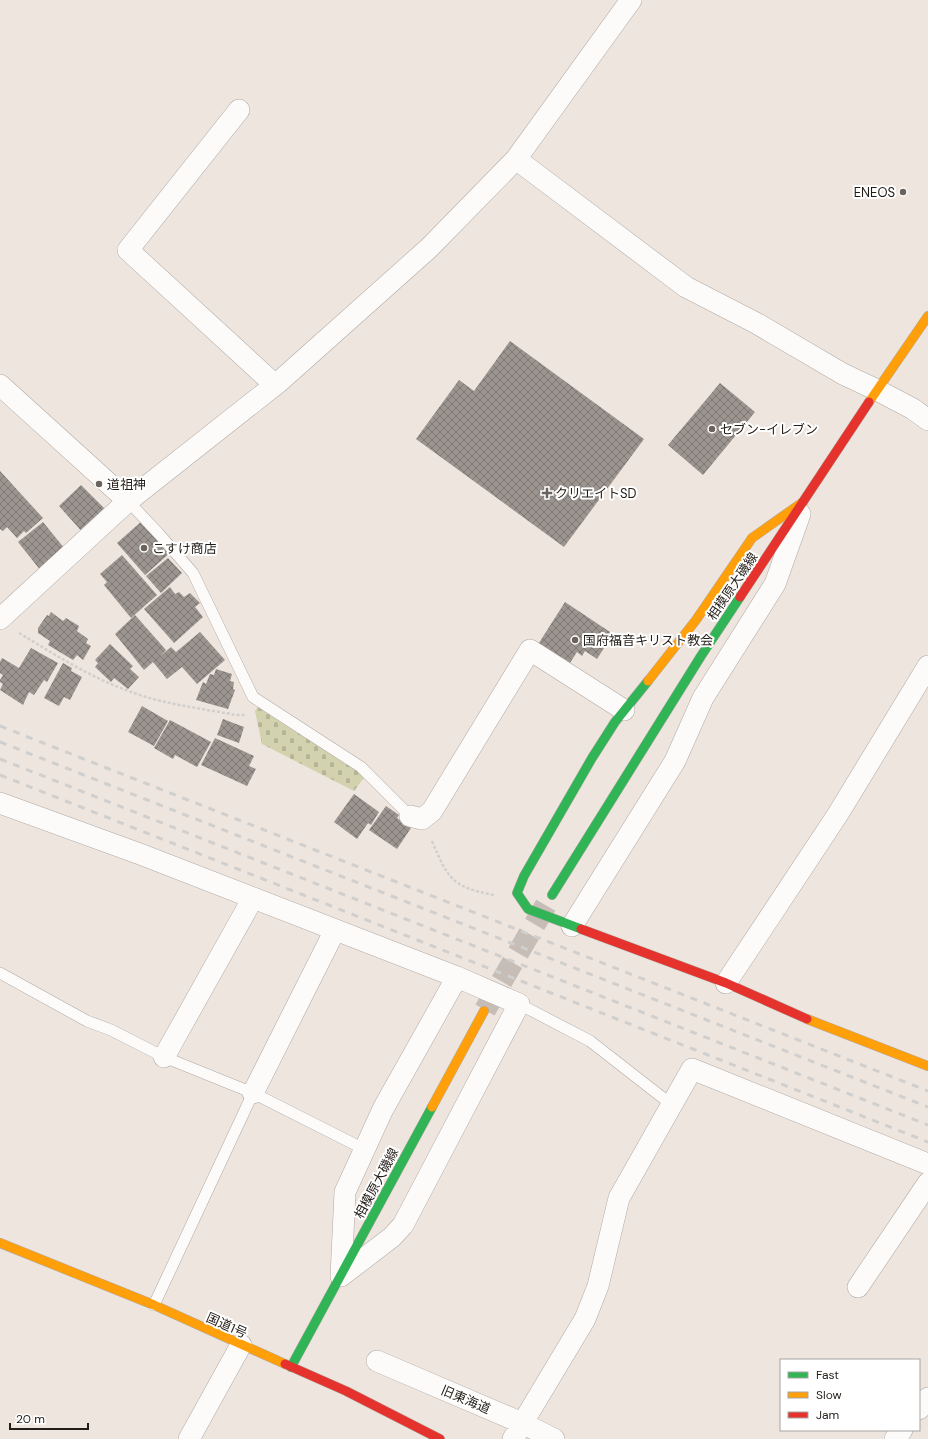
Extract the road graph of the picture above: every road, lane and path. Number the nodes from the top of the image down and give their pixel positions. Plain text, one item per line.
1 (631, 0) edge
2 (239, 110) dead end
3 (516, 159) junction
4 (928, 316) edge
5 (0, 385) edge
6 (275, 385) junction
7 (877, 390) junction
8 (928, 420) edge
9 (805, 501) junction
10 (128, 502) junction
11 (7, 624) edge
12 (928, 666) edge
13 (253, 697) junction
14 (624, 710) junction
15 (0, 803) edge
16 (416, 817) junction
17 (517, 893) junction
18 (552, 895) tunnel mouth
19 (253, 898) junction
20 (572, 926) junction
21 (335, 930) junction
22 (0, 973) edge
23 (457, 977) junction
24 (726, 983) junction
25 (520, 1004) junction
26 (484, 1011) tunnel mouth
27 (164, 1057) junction
28 (928, 1066) edge
29 (253, 1093) junction
30 (672, 1105) junction
31 (366, 1148) junction
32 (928, 1164) edge
33 (928, 1183) edge
34 (0, 1243) edge
35 (341, 1276) junction
36 (858, 1287) dead end
37 (154, 1305) junction
38 (241, 1346) junction
39 (377, 1361) dead end
40 (291, 1367) junction
41 (928, 1398) edge
42 (920, 1408) edge
43 (518, 1431) edge
44 (901, 1431) edge
45 (189, 1439) edge
46 (440, 1439) edge
47 (554, 1439) edge
48 (895, 1439) edge

1 - 3 street
2 - 6 street
3 - 6 street
3 - 7 street
4 - 7 main road, 相模原大磯線
5 - 10 street
6 - 10 street
7 - 8 street
7 - 9 main road, 相模原大磯線
9 - 14 main road
9 - 18 main road, 相模原大磯線
9 - 20 street
10 - 11 street
10 - 13 lane
11 - 13 path
12 - 24 street
13 - 16 lane
14 - 16 street
14 - 17 main road
15 - 19 street
16 - 17 path
17 - 20 main road
19 - 21 street
19 - 27 street
20 - 24 main road
21 - 23 street
21 - 29 street
22 - 27 lane
23 - 25 street
23 - 31 street
24 - 28 main road
25 - 30 lane
25 - 35 street
26 - 35 main road, 相模原大磯線
27 - 29 lane
29 - 31 lane
29 - 37 lane
30 - 32 street
30 - 43 street
31 - 35 street
33 - 36 street
34 - 37 main road, 国道1号
35 - 40 main road, 相模原大磯線
37 - 38 main road, 国道1号
38 - 40 main road, 国道1号
38 - 45 street
39 - 43 street, 旧東海道
40 - 46 main road, 国道1号
41 - 42 street
43 - 47 street, 旧東海道
44 - 48 street

